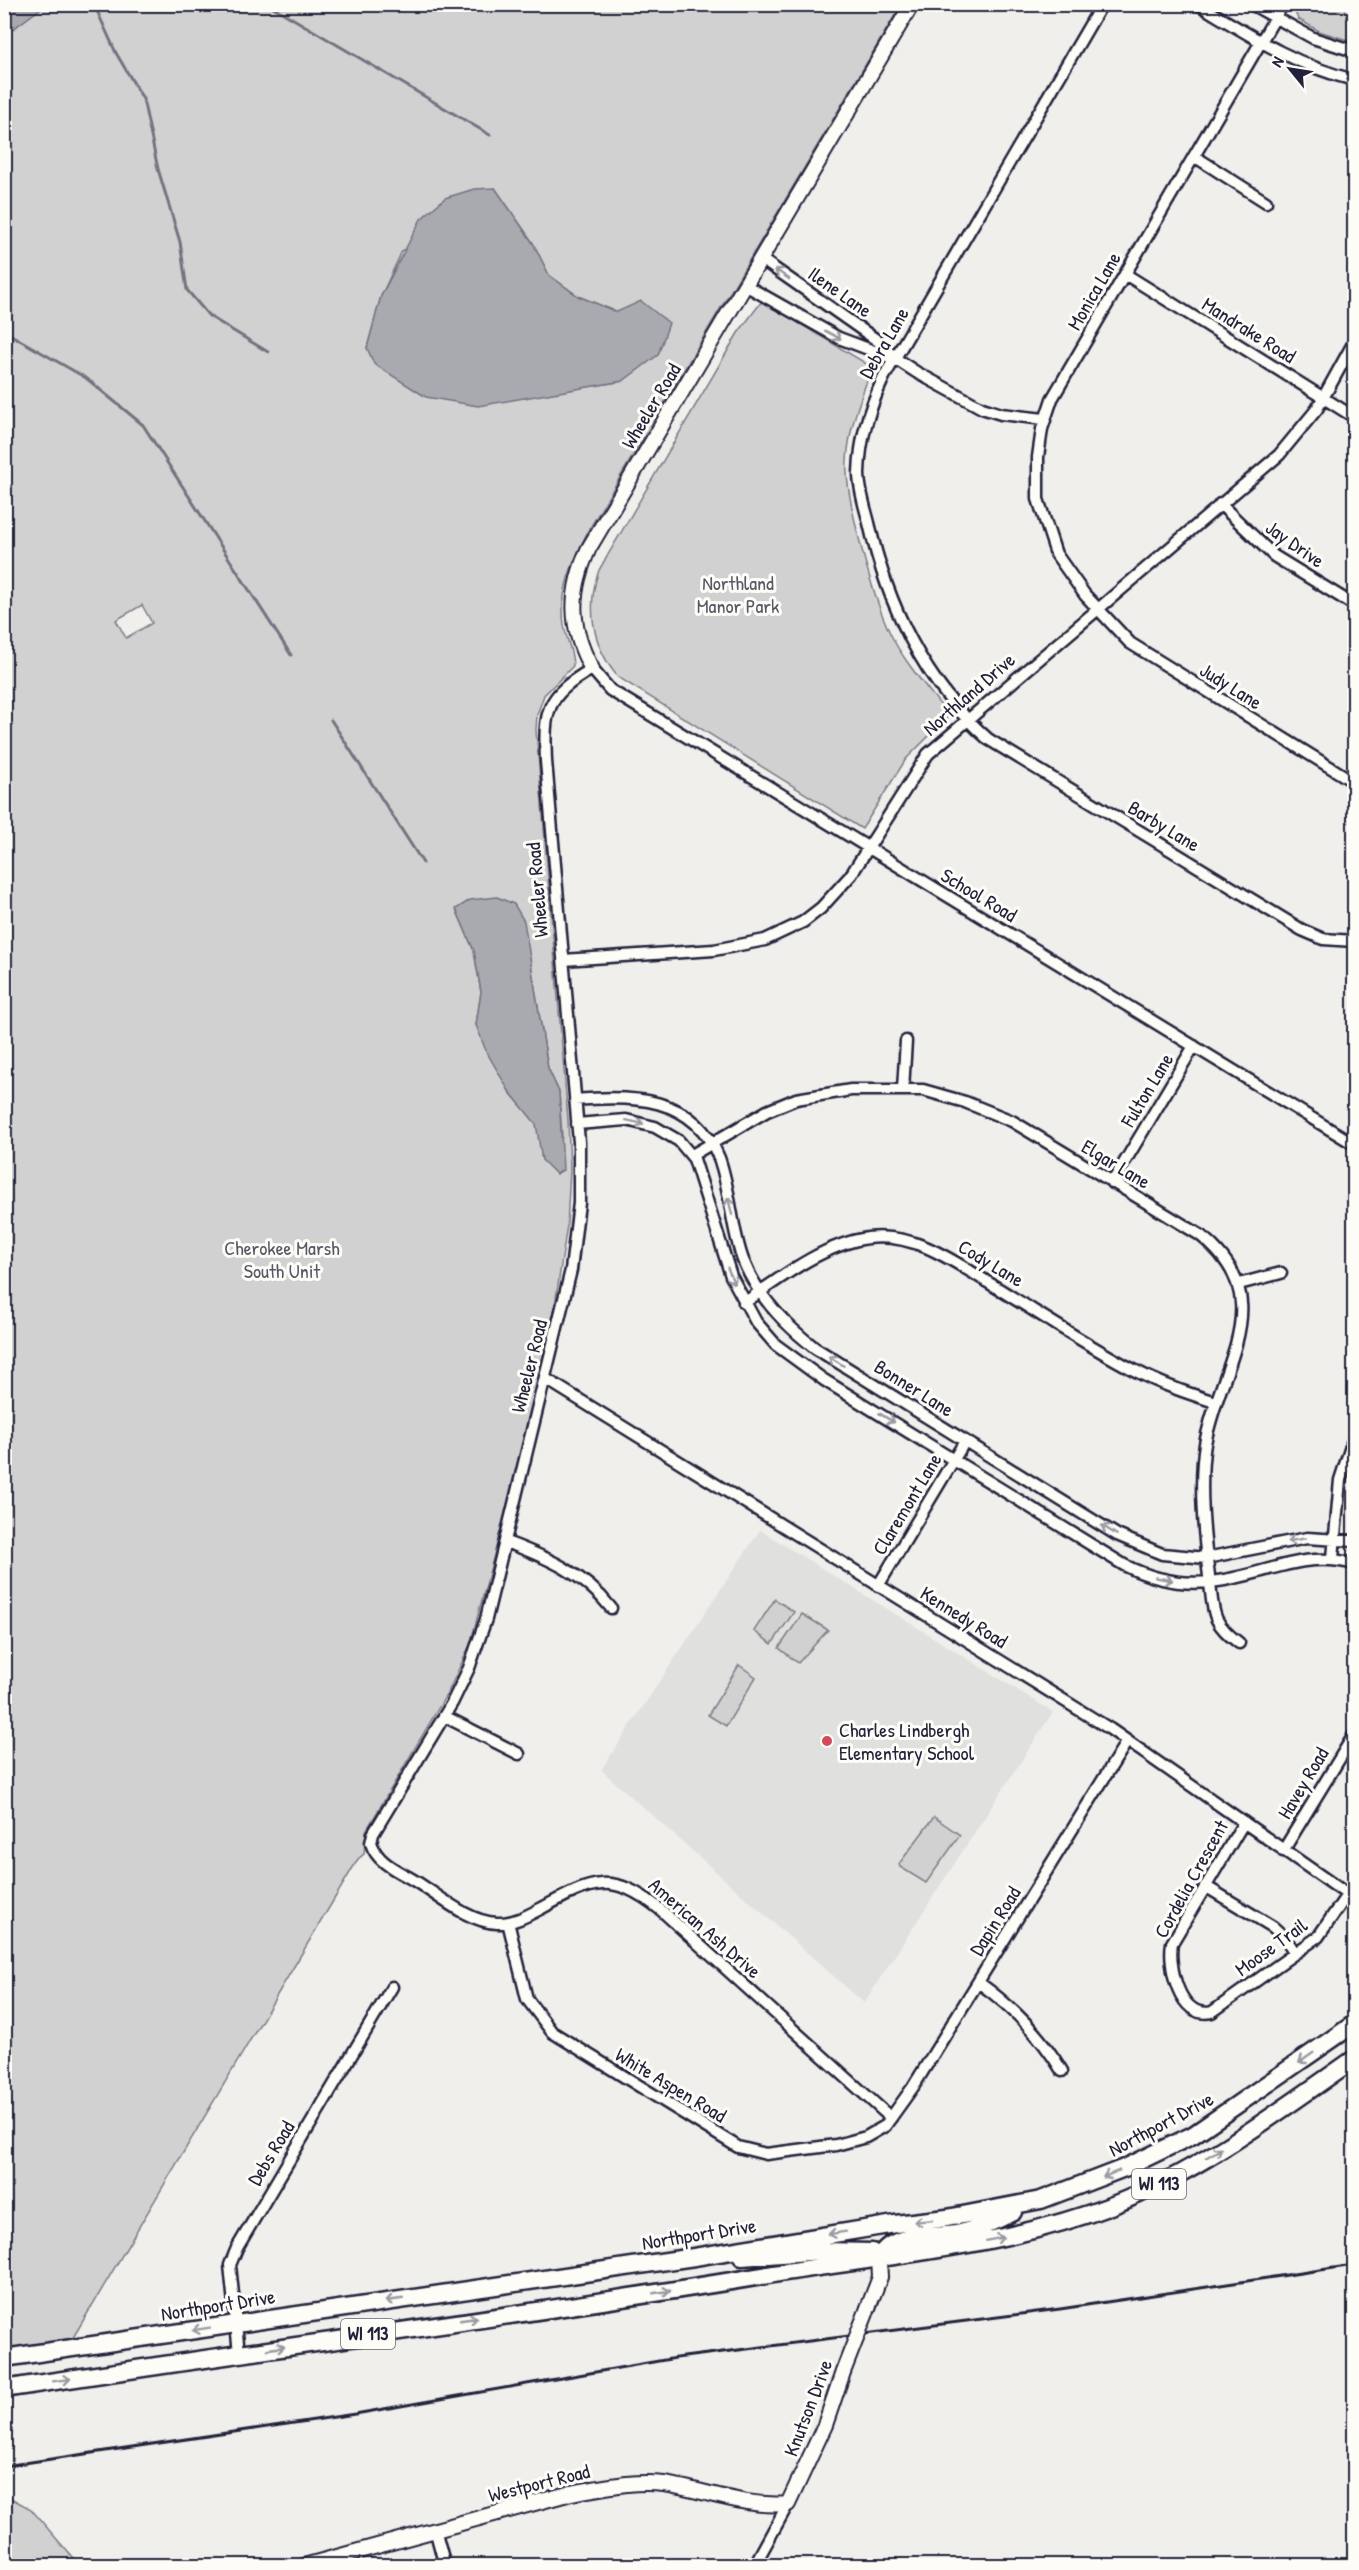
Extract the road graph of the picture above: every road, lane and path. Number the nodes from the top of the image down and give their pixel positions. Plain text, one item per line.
1 (912, 4) edge
2 (1102, 4) edge
3 (1198, 4) edge
4 (1251, 4) edge
5 (1283, 4) edge
6 (1274, 18) junction
7 (1260, 42) junction
8 (1354, 51) edge
9 (1354, 81) edge
10 (1194, 156) junction
11 (1266, 202) dead end
12 (761, 259) junction
13 (1125, 274) junction
14 (745, 285) junction
15 (1354, 342) edge
16 (896, 359) junction
17 (1323, 398) junction
18 (1354, 417) edge
19 (1044, 419) junction
20 (1220, 504) junction
21 (1354, 605) edge
22 (1096, 609) junction
23 (592, 669) junction
24 (965, 720) junction
25 (1354, 782) edge
26 (867, 848) junction
27 (1354, 941) edge
28 (562, 960) junction
29 (906, 1041) dead end
30 (1194, 1046) junction
31 (903, 1089) junction
32 (575, 1100) junction
33 (577, 1124) junction
34 (711, 1143) junction
35 (1354, 1144) edge
36 (692, 1155) junction
37 (1112, 1183) junction
38 (1281, 1273) dead end
39 (1239, 1284) junction
40 (761, 1291) junction
41 (744, 1303) junction
42 (546, 1379) junction
43 (1215, 1402) junction
44 (1354, 1437) edge
45 (965, 1440) junction
46 (955, 1459) junction
47 (1334, 1538) junction
48 (1354, 1541) edge
49 (506, 1542) junction
50 (1206, 1558) junction
51 (1333, 1558) junction
52 (1354, 1564) edge
53 (1210, 1582) junction
54 (878, 1586) junction
55 (611, 1608) dead end
56 (1239, 1643) dead end
57 (444, 1716) junction
58 (1354, 1735) edge
59 (1127, 1741) junction
60 (519, 1754) dead end
61 (1244, 1822) junction
62 (372, 1848) joint
63 (1283, 1851) junction
64 (1205, 1886) junction
65 (1351, 1897) edge
66 (508, 1922) junction
67 (1295, 1953) junction
68 (978, 1982) junction
69 (392, 1987) dead end
70 (1203, 2013) joint
71 (1354, 2024) edge
72 (1354, 2059) edge
73 (1062, 2071) dead end
74 (891, 2118) junction
75 (1041, 2200) junction
76 (694, 2257) junction
77 (879, 2258) junction
78 (235, 2323) junction
79 (239, 2353) junction
80 (4, 2358) edge
81 (4, 2389) edge
82 (788, 2504) junction
83 (435, 2529) junction
84 (304, 2565) edge
85 (445, 2565) edge
86 (754, 2565) edge

1 - 12 street, Wheeler Road
2 - 16 street, Debra Lane
3 - 7 street
4 - 6 street
5 - 6 street, Monica Lane
6 - 7 street, Monica Lane
6 - 8 street
7 - 9 street
7 - 10 street, Monica Lane
10 - 11 street
10 - 13 street, Monica Lane
12 - 14 street, Wheeler Road
16 -> 12 street, Ilene Lane
13 - 17 street, Mandrake Road
13 - 19 street, Monica Lane
14 -> 16 street, Ilene Lane
14 - 23 street, Wheeler Road
15 - 17 street, Northland Drive
16 - 19 street, Ilene Lane
16 - 24 street, Debra Lane
17 - 18 street, Mandrake Road
17 - 20 street, Northland Drive
19 - 22 street, Monica Lane
20 - 21 street, Jay Drive
20 - 22 street, Northland Drive
22 - 24 street, Northland Drive
22 - 25 street, Judy Lane
23 - 26 street, School Road
23 - 28 street, Wheeler Road
24 - 26 street, Northland Drive
24 - 27 street, Barby Lane
26 - 28 street, Northland Drive
26 - 30 street, School Road
28 - 32 street, Wheeler Road
29 - 31 street
30 - 35 street, School Road
30 - 37 street, Fulton Lane
31 - 34 street, Elgar Lane
31 - 37 street, Elgar Lane
32 - 33 street, Wheeler Road
32 - 34 street, Bonner Lane
33 -> 36 street
33 - 42 street, Wheeler Road
34 - 36 street, Elgar Lane
40 -> 34 street, Bonner Lane
36 -> 41 street, Bonner Lane
37 - 39 street, Elgar Lane
38 - 39 street
39 - 43 street, Elgar Lane
40 - 41 street, Cody Lane
40 - 43 street, Cody Lane
45 -> 40 street, Bonner Lane
41 -> 46 street, Bonner Lane
42 - 49 street, Wheeler Road
42 - 54 street, Kennedy Road
43 - 50 street, Elgar Lane
44 - 47 street
45 - 46 street, Claremont Lane
50 -> 45 street, Bonner Lane
46 -> 53 street, Bonner Lane
46 - 54 street, Claremont Lane
47 - 48 street, Bonner Lane
47 -> 50 street, Bonner Lane
47 - 51 street
49 - 55 street
49 - 57 street, Wheeler Road
50 - 53 street, Elgar Lane
51 - 52 street, Bonner Lane
51 - 53 street, Bonner Lane
53 - 56 street, Elgar Lane
54 - 59 street, Kennedy Road
57 - 60 street
57 - 62 street, Wheeler Road
58 - 63 street, Havey Road
59 - 61 street, Kennedy Road
59 - 68 street, Dapin Road
61 - 63 street, Kennedy Road
61 - 64 street, Cordelia Crescent
62 - 66 street, American Ash Drive
63 - 65 street, Kennedy Road
64 - 67 street
64 - 70 street, Cordelia Crescent
65 - 67 street, Moose Trail
66 - 74 street, American Ash Drive
66 - 74 street, White Aspen Road
67 - 70 street, Moose Trail
68 - 73 street
68 - 74 street, Dapin Road
69 - 78 street, Debs Road
71 -> 75 main road, Northport Drive / WI 113
77 -> 72 main road, WI 113
75 -> 76 main road, Northport Drive / WI 113
75 - 77 main road
76 - 77 main road
76 -> 78 main road, Northport Drive / WI 113
79 -> 77 main road, WI 113
77 - 82 street, Knutson Drive, bridge
78 - 79 street, Debs Road
78 -> 80 main road, Northport Drive / WI 113
81 -> 79 main road, WI 113
82 - 83 street, Westport Road
82 - 86 street, Knutson Drive
83 - 84 street, Westport Road
83 - 85 street

